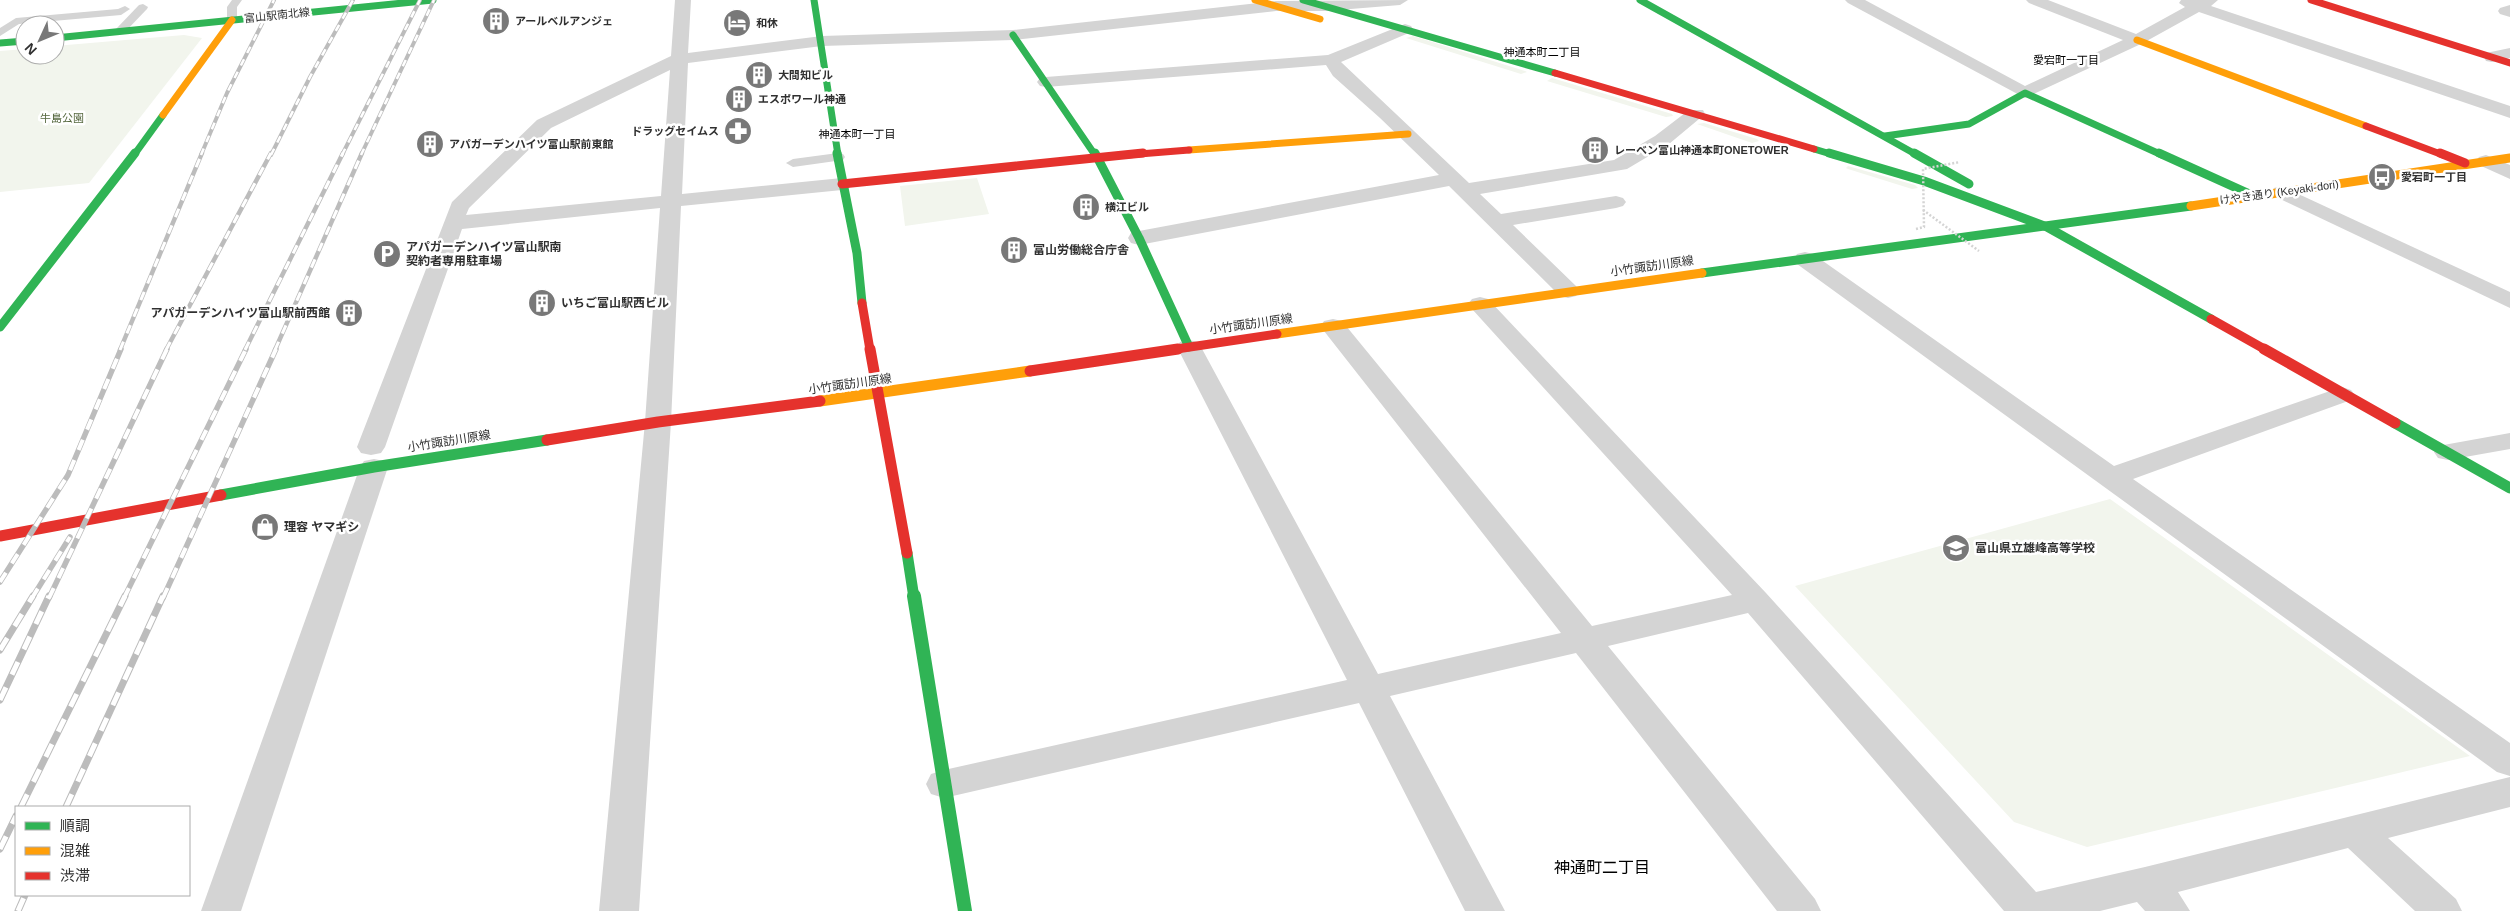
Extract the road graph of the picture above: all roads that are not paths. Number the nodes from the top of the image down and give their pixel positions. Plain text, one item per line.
1 (237, 0) edge
2 (433, 0) edge
3 (683, 0) edge
4 (814, 0) edge
5 (1255, 0) edge
6 (1303, 0) edge
7 (1400, 0) edge
8 (1640, 0) edge
9 (1853, 0) edge
10 (2034, 0) edge
11 (2179, 0) edge
12 (2312, 0) edge
13 (2205, 3) edge
14 (1276, 6) junction
15 (1326, 6) junction
16 (143, 7) dead end
17 (125, 9) dead end
18 (232, 20) junction
19 (1330, 22) dead end
20 (120, 31) junction
21 (1366, 32) dead end
22 (0, 33) edge
23 (1013, 35) junction
24 (1404, 36) junction
25 (65, 37) edge
26 (1384, 38) junction
27 (2136, 40) junction
28 (822, 41) junction
29 (15, 42) edge
30 (0, 43) edge
31 (2510, 53) edge
32 (2492, 57) junction
33 (679, 59) junction
34 (1331, 60) junction
35 (2510, 63) edge
36 (1046, 82) junction
37 (2025, 93) junction
38 (2510, 112) edge
39 (1685, 124) junction
40 (1408, 134) junction
41 (1885, 136) junction
42 (838, 157) junction
43 (1097, 157) junction
44 (2510, 158) edge
45 (793, 163) dead end
46 (2477, 163) junction
47 (2510, 172) edge
48 (842, 184) junction
49 (1458, 185) junction
50 (2281, 192) junction
51 (2254, 196) junction
52 (670, 200) junction
53 (1616, 202) dead end
54 (1956, 206) dead end
55 (1498, 221) junction
56 (453, 222) junction
57 (2048, 227) junction
58 (1139, 238) junction
59 (1805, 259) junction
60 (1568, 291) junction
61 (2510, 301) edge
62 (1480, 304) junction
63 (1333, 326) junction
64 (0, 327) edge
65 (1189, 347) junction
66 (878, 394) junction
67 (2342, 395) junction
68 (658, 422) junction
69 (2510, 440) edge
70 (2448, 452) junction
71 (372, 457) junction
72 (2110, 477) junction
73 (2510, 488) edge
74 (0, 536) edge
75 (1755, 601) junction
76 (1584, 640) junction
77 (1368, 689) junction
78 (2510, 762) edge
79 (944, 784) junction
80 (2510, 792) edge
81 (2354, 831) junction
82 (2157, 898) edge
83 (220, 911) edge
84 (619, 911) edge
85 (965, 911) edge
86 (1485, 911) edge
87 (1801, 911) edge
88 (2027, 911) edge
89 (2442, 911) edge

1 - 18 lane
2 - 18 street, 富山駅南北線
3 - 33 street
4 - 28 street
5 - 14 street
6 - 15 street
7 - 15 street
8 - 41 street
9 - 37 street
10 - 27 street
11 - 13 street
12 - 32 street
13 - 27 street
13 - 38 street
14 - 15 street
14 - 19 street
14 - 23 street
15 - 24 street
16 - 20 lane
17 - 22 lane
18 - 20 street, 富山駅南北線
18 - 64 street
20 - 25 street, 富山駅南北線
21 - 26 street
23 - 28 street
23 - 36 street
24 - 26 street
24 - 39 street
26 - 34 street
27 - 37 street
27 - 46 street
28 - 33 street
28 - 42 street
29 - 30 street
31 - 32 street
32 - 35 street
33 - 52 street
33 - 56 street
34 - 36 street
34 - 40 street
36 - 43 street
37 - 41 street
37 - 51 street
39 - 49 street
39 - 57 street
40 - 43 street
40 - 49 street
41 - 57 street
42 - 45 lane
42 - 48 street
43 - 48 street
43 - 58 street
44 - 46 street, けやき通り (Keyaki-dori)
46 - 47 street
46 - 50 street, けやき通り (Keyaki-dori)
48 - 52 street
48 - 66 street
49 - 55 street
49 - 58 street
50 - 51 street, けやき通り (Keyaki-dori)
50 - 61 street
51 - 57 street, けやき通り (Keyaki-dori)
52 - 56 street
52 - 68 street
53 - 55 street
54 - 57 street
55 - 60 street
56 - 71 street
57 - 59 street, 小竹諏訪川原線
57 - 67 street
58 - 65 street
59 - 60 street, 小竹諏訪川原線
59 - 72 street
60 - 62 street, 小竹諏訪川原線
62 - 63 street, 小竹諏訪川原線
62 - 75 street
63 - 65 street, 小竹諏訪川原線
63 - 76 street
65 - 66 street, 小竹諏訪川原線
65 - 77 street
66 - 68 street, 小竹諏訪川原線
66 - 79 street
67 - 70 street
67 - 72 street
68 - 71 street, 小竹諏訪川原線
68 - 84 street
69 - 70 street
70 - 73 street
71 - 74 street, 小竹諏訪川原線
71 - 83 street
72 - 78 street
75 - 76 street
75 - 88 street
76 - 77 street
76 - 87 street
77 - 79 street
77 - 86 street
79 - 85 street
80 - 81 street
81 - 82 street
81 - 89 street
82 - 88 street

